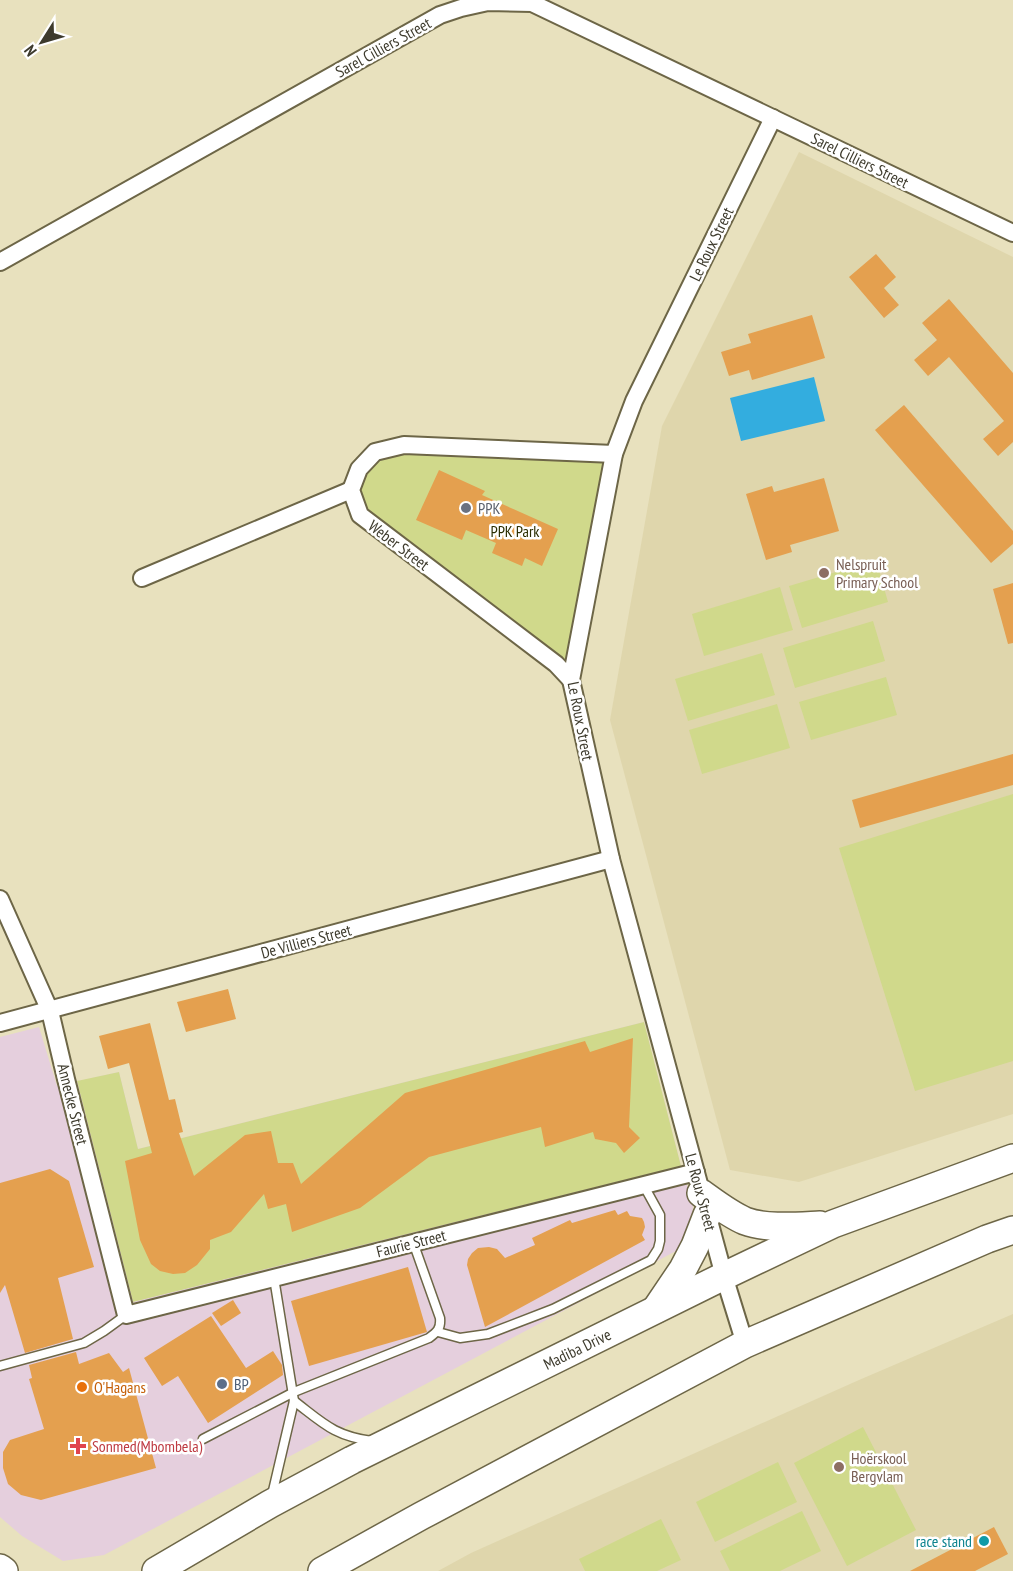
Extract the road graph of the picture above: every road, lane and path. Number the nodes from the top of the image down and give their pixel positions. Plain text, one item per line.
1 (532, 2) edge
2 (773, 118) junction
3 (1013, 233) edge
4 (0, 262) edge
5 (614, 454) junction
6 (351, 490) junction
7 (142, 578) dead end
8 (571, 680) junction
9 (611, 859) junction
10 (0, 899) edge
11 (50, 1011) junction
12 (0, 1023) edge
13 (1013, 1158) edge
14 (644, 1186) junction
15 (702, 1193) junction
16 (833, 1224) junction
17 (1013, 1230) edge
18 (413, 1242) junction
19 (724, 1276) junction
20 (274, 1278) junction
21 (656, 1310) junction
22 (126, 1315) junction
23 (438, 1332) junction
24 (745, 1344) junction
25 (0, 1366) edge
26 (294, 1396) junction
27 (203, 1439) dead end
28 (386, 1443) junction
29 (270, 1504) junction
30 (0, 1568) edge
31 (4, 1571) edge
32 (156, 1571) edge
33 (322, 1571) edge

1 - 2 street, Sarel Cilliers Street
1 - 4 street, Sarel Cilliers Street
2 - 3 street, Sarel Cilliers Street
2 - 5 street, Le Roux Street
5 - 6 street
5 - 8 street, Le Roux Street
6 - 7 street
6 - 8 street, Weber Street
8 - 9 street, Le Roux Street
9 - 11 street, De Villiers Street
9 - 15 street, Le Roux Street
10 - 11 street, Annecke Street
11 - 12 street, De Villiers Street
11 - 22 street, Annecke Street
13 - 16 main road, Madiba Drive
14 - 15 street, Faurie Street
14 - 18 street, Faurie Street
14 - 23 lane
15 - 16 main road
15 - 19 street, Le Roux Street
15 - 21 main road
16 - 19 main road, Madiba Drive
17 - 24 main road
18 - 20 street, Faurie Street
18 - 23 lane
19 - 21 main road, Madiba Drive
19 - 24 street, Le Roux Street
20 - 22 street, Faurie Street
20 - 26 lane
21 - 28 main road, Madiba Drive
22 - 25 lane
23 - 26 lane
24 - 33 main road
26 - 27 lane
26 - 28 lane
26 - 29 lane
28 - 29 main road, Madiba Drive
29 - 32 main road, Madiba Drive
30 - 31 main road

